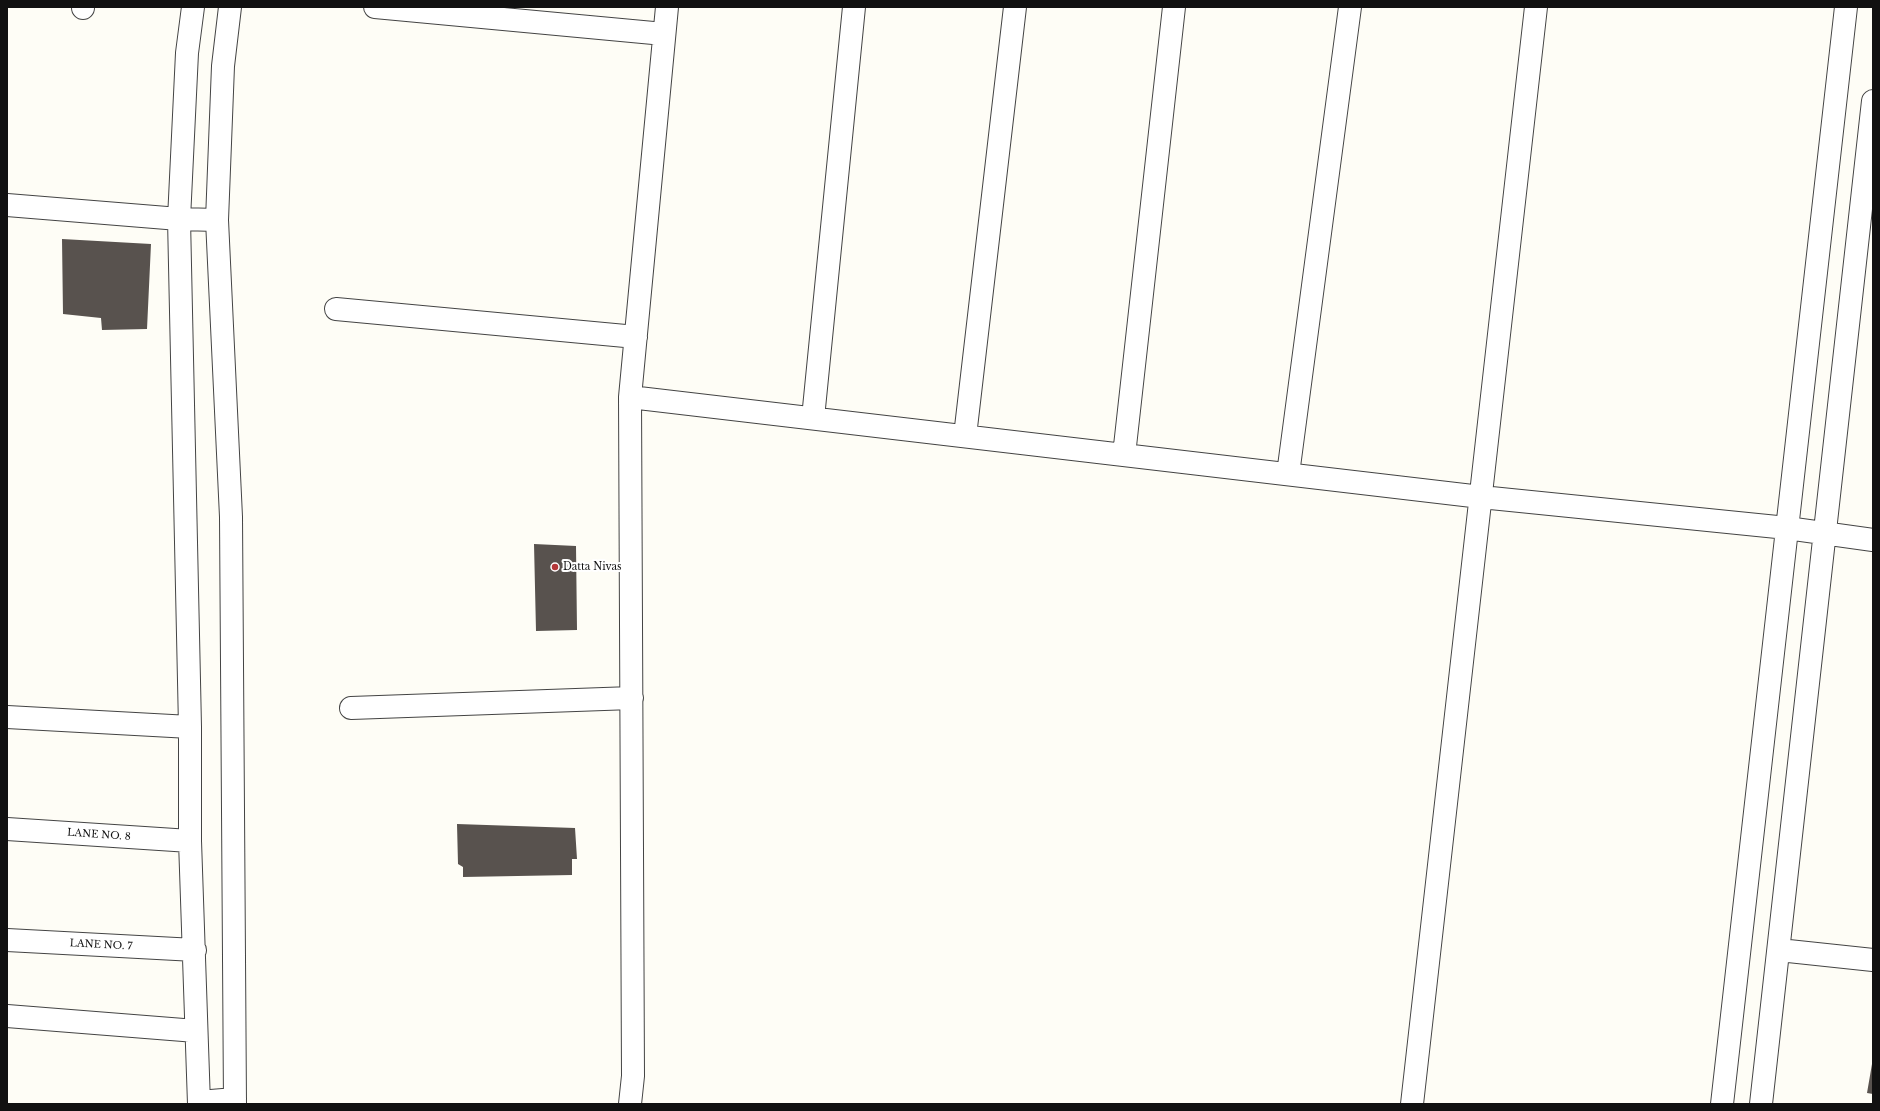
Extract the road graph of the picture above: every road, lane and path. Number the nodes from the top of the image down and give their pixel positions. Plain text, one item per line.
1 (193, 7) edge
2 (230, 7) edge
3 (376, 7) edge
4 (667, 7) edge
5 (854, 7) edge
6 (1015, 7) edge
7 (1174, 7) edge
8 (1350, 7) edge
9 (1536, 7) edge
10 (1846, 7) edge
11 (664, 34) junction
12 (1873, 101) edge
13 (7, 204) edge
14 (179, 219) junction
15 (217, 220) junction
16 (336, 309) dead end
17 (636, 337) junction
18 (630, 397) junction
19 (813, 418) junction
20 (964, 436) junction
21 (1124, 455) junction
22 (1288, 474) junction
23 (1481, 497) junction
24 (1788, 528) junction
25 (1825, 534) junction
26 (1873, 540) edge
27 (632, 698) junction
28 (351, 708) dead end
29 (7, 717) edge
30 (190, 727) junction
31 (7, 830) edge
32 (190, 841) junction
33 (7, 940) edge
34 (195, 950) junction
35 (1779, 950) junction
36 (1873, 960) edge
37 (7, 1016) edge
38 (196, 1031) junction
39 (235, 1102) edge
40 (199, 1103) edge
41 (630, 1104) edge
42 (1412, 1104) edge
43 (1722, 1104) edge
44 (1761, 1104) edge

1 - 14 street
2 - 15 street
3 - 11 street
4 - 11 street
5 - 19 street
6 - 20 street
7 - 21 street
8 - 22 street
9 - 23 street
10 - 24 street
11 - 17 street
12 - 25 street
13 - 14 street
14 - 15 street
14 - 30 street
15 - 39 street
16 - 17 street
17 - 18 street
18 - 19 street
18 - 27 street
19 - 20 street
20 - 21 street
21 - 22 street
22 - 23 street
23 - 24 street
23 - 42 street
24 - 25 street
24 - 43 street
25 - 26 street
25 - 35 street
27 - 28 street
27 - 41 street
29 - 30 street
30 - 32 street
31 - 32 street, LANE NO. 8
32 - 34 street
33 - 34 street, LANE NO. 7
34 - 38 street
35 - 36 street
35 - 44 street
37 - 38 street
38 - 40 street
39 - 40 street

